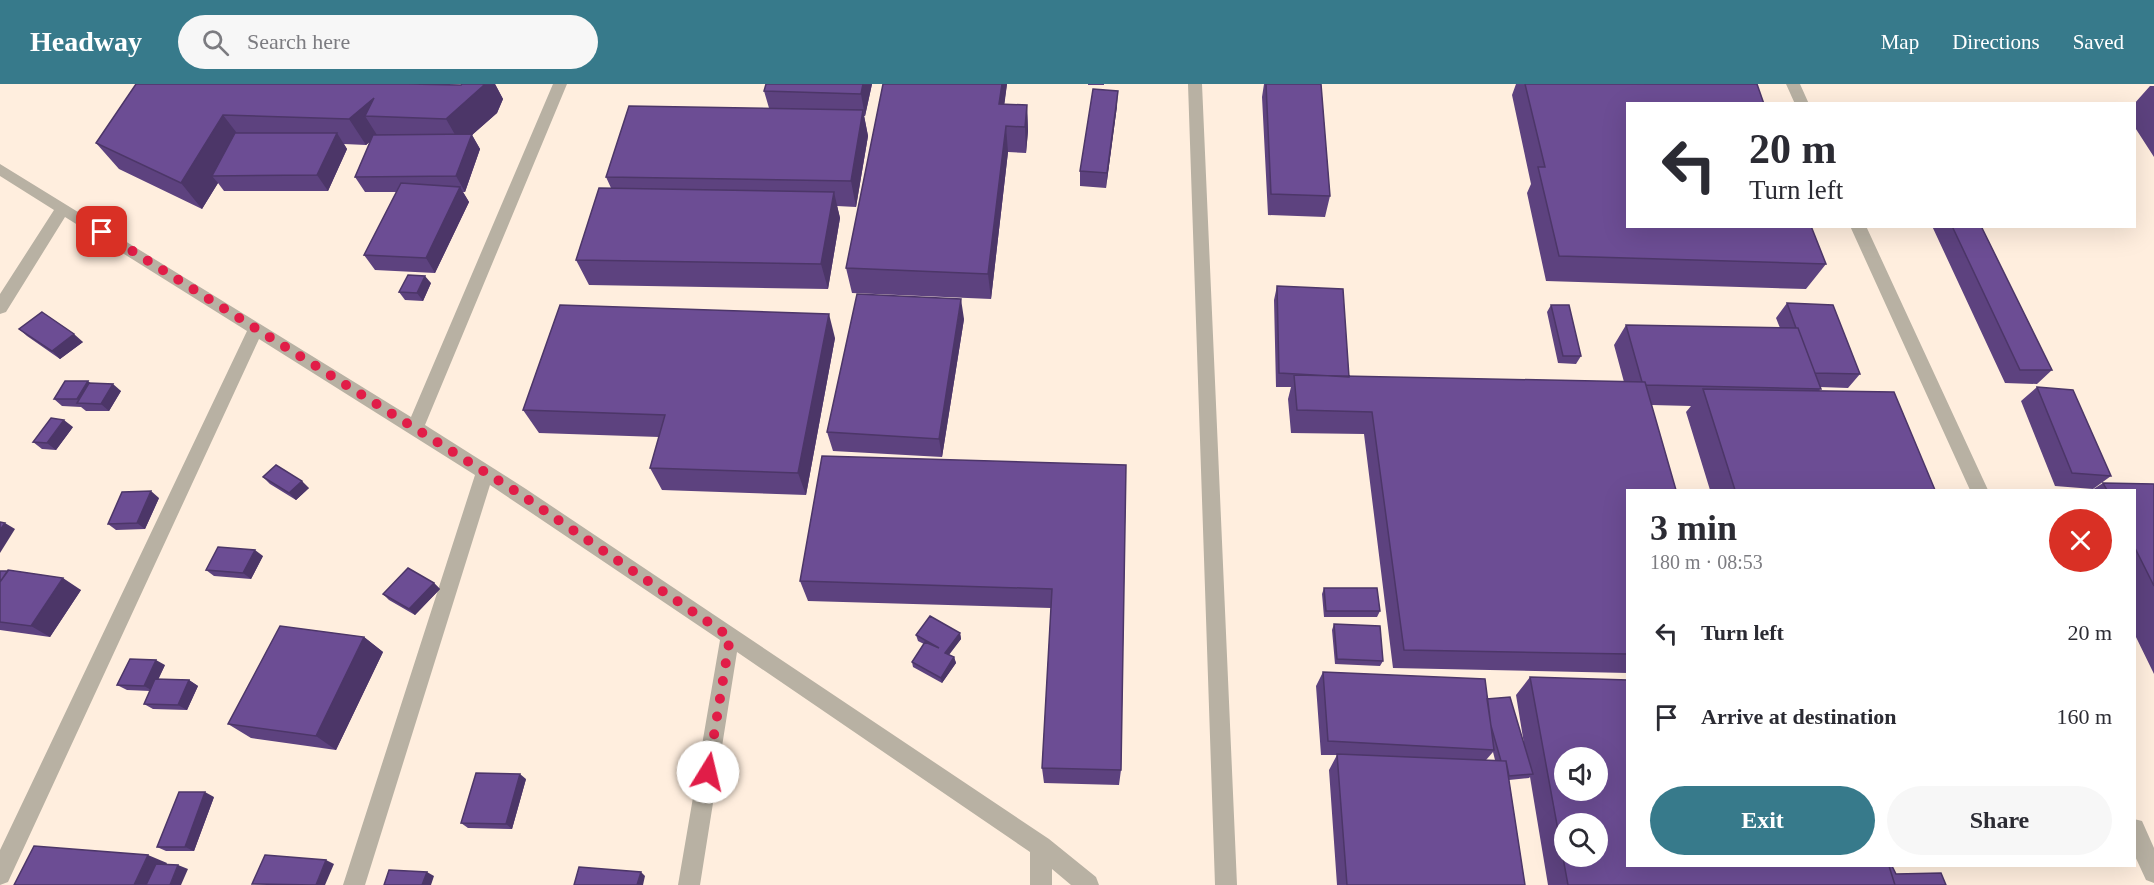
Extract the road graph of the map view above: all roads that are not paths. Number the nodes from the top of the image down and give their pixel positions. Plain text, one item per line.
1 (560, 84) edge
2 (1195, 84) edge
3 (1793, 84) edge
4 (1801, 102) edge
5 (0, 169) edge
6 (63, 208) junction
7 (1859, 228) edge
8 (0, 308) edge
9 (256, 329) junction
10 (415, 428) junction
11 (485, 472) junction
12 (1979, 489) edge
13 (730, 637) junction
14 (2136, 833) edge
15 (1041, 847) junction
16 (2154, 872) edge
17 (0, 874) edge
18 (354, 885) edge
19 (689, 885) edge
20 (1041, 885) edge
21 (1088, 885) edge
22 (1226, 885) edge

1 - 10 street
2 - 22 street
3 - 4 street
5 - 6 street
6 - 8 street
6 - 9 street
7 - 12 street
9 - 10 street
9 - 17 street
10 - 11 street
11 - 13 street
11 - 18 street
13 - 15 street
13 - 19 street
14 - 16 street
15 - 20 street
15 - 21 street

